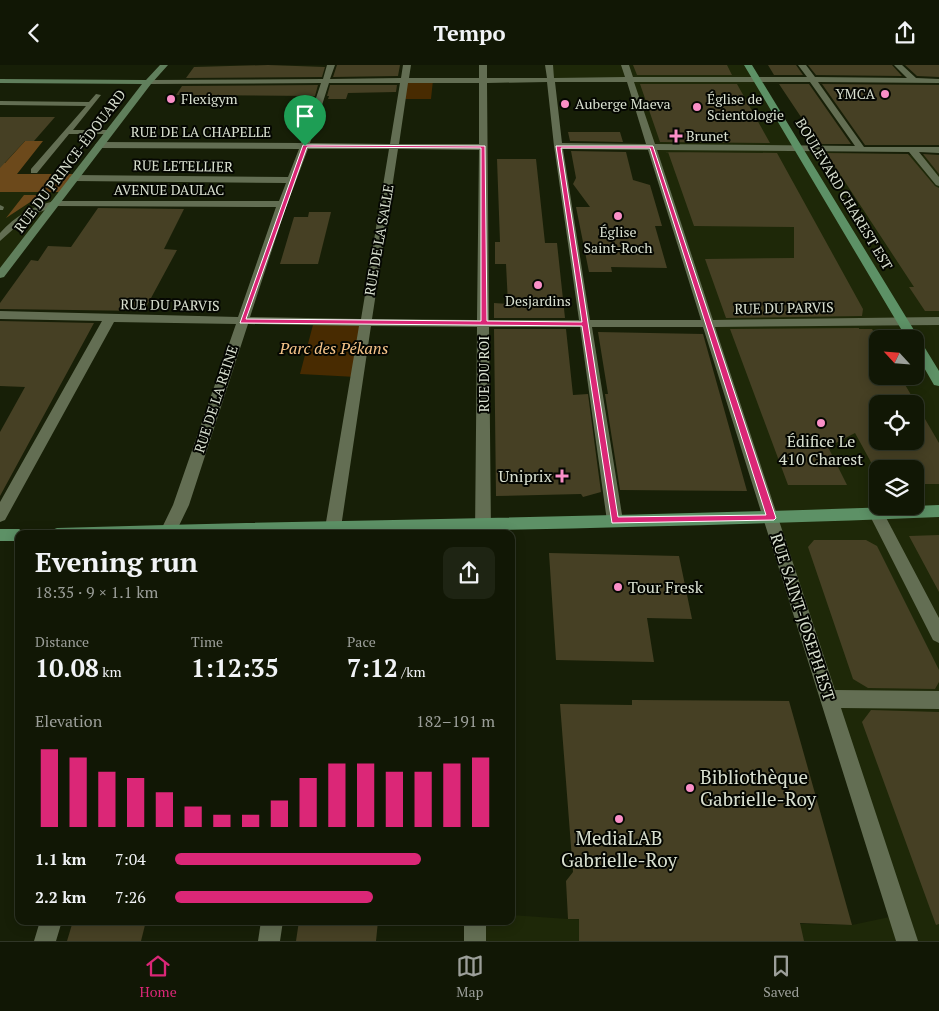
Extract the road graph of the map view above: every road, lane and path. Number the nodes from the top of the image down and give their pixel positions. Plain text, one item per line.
1 (164, 65) edge
2 (331, 65) edge
3 (408, 65) edge
4 (483, 65) edge
5 (549, 65) edge
6 (625, 65) edge
7 (748, 65) edge
8 (802, 65) edge
9 (898, 65) edge
10 (629, 79) junction
11 (756, 79) junction
12 (483, 80) junction
13 (550, 80) junction
14 (813, 80) junction
15 (912, 80) junction
16 (0, 81) edge
17 (325, 81) junction
18 (406, 81) junction
19 (939, 81) edge
20 (148, 82) junction
21 (98, 95) dead end
22 (0, 103) edge
23 (91, 104) junction
24 (68, 132) junction
25 (109, 132) junction
26 (99, 145) junction
27 (305, 146) junction
28 (394, 146) junction
29 (558, 146) junction
30 (484, 147) junction
31 (652, 147) junction
32 (799, 148) junction
33 (861, 149) junction
34 (911, 149) junction
35 (939, 150) edge
36 (34, 171) dead end
37 (74, 178) junction
38 (292, 181) junction
39 (939, 183) edge
40 (55, 203) junction
41 (283, 203) junction
42 (4, 228) edge
43 (0, 238) edge
44 (0, 275) edge
45 (0, 315) edge
46 (109, 319) junction
47 (242, 321) junction
48 (939, 321) edge
49 (365, 322) junction
50 (903, 322) junction
51 (484, 323) junction
52 (710, 324) junction
53 (585, 325) junction
54 (908, 330) edge
55 (924, 357) edge
56 (939, 382) edge
57 (939, 511) edge
58 (924, 512) edge
59 (869, 514) edge
60 (878, 515) edge
61 (0, 517) edge
62 (771, 518) junction
63 (615, 521) junction
64 (483, 528) edge
65 (169, 530) edge
66 (333, 530) edge
67 (0, 535) edge
68 (15, 535) edge
69 (939, 635) edge
70 (829, 699) junction
71 (939, 700) edge
72 (50, 925) edge
73 (271, 925) edge
74 (475, 925) edge
75 (45, 941) edge
76 (269, 941) edge
77 (475, 941) edge
78 (908, 941) edge

1 - 20 street, RUE DU PRINCE-ÉDOUARD
2 - 17 street, RUE DE LA REINE
3 - 18 street, RUE DE LA SALLE
4 - 12 street, RUE DU ROI
5 - 13 street
6 - 10 street, RUE SAINT-JOSEPH EST
7 - 11 main road, BOULEVARD CHAREST EST
8 - 14 street
9 - 15 street
10 - 11 street
10 - 13 street
10 - 31 street, RUE SAINT-JOSEPH EST
11 - 14 street
11 - 32 main road, BOULEVARD CHAREST EST
12 - 13 street
12 - 18 street
12 - 30 street, RUE DU ROI
13 - 29 street
14 - 15 street
14 - 33 street
15 - 19 street
16 - 20 street
17 - 18 street
17 - 20 street
17 - 27 street, RUE DE LA REINE
18 - 28 street, RUE DE LA SALLE
20 - 25 street, RUE DU PRINCE-ÉDOUARD
21 - 23 lane
22 - 23 lane
23 - 24 lane
24 - 25 lane
24 - 36 lane
25 - 26 street, RUE DU PRINCE-ÉDOUARD
26 - 27 street, RUE DE LA CHAPELLE
26 - 37 street, RUE DU PRINCE-ÉDOUARD
27 - 28 street, RUE DE LA CHAPELLE
27 - 38 street, RUE DE LA REINE
28 - 30 street, RUE DE LA CHAPELLE
28 - 49 street, RUE DE LA SALLE
29 - 31 street
29 - 53 street
30 - 51 street, RUE DU ROI
31 - 32 street
31 - 52 street, RUE SAINT-JOSEPH EST
32 - 33 street
32 - 50 main road, BOULEVARD CHAREST EST
33 - 34 street
34 - 35 street
34 - 39 street
37 - 38 street, RUE LETELLIER
37 - 40 street, RUE DU PRINCE-ÉDOUARD
38 - 41 street, RUE DE LA REINE
40 - 41 street, AVENUE DAULAC
40 - 42 lane
40 - 44 street, RUE DU PRINCE-ÉDOUARD
41 - 47 street, RUE DE LA REINE
42 - 43 lane
45 - 46 street, RUE DU PARVIS
46 - 47 street, RUE DU PARVIS
46 - 61 street
47 - 49 street, RUE DU PARVIS
47 - 65 street, RUE DE LA REINE
48 - 50 street, RUE DU PARVIS
49 - 51 street, RUE DU PARVIS
49 - 66 street, RUE DE LA SALLE
50 - 52 street, RUE DU PARVIS
50 - 54 main road, BOULEVARD CHAREST EST
51 - 53 street, RUE DU PARVIS
51 - 64 street, RUE DU ROI
52 - 53 street, RUE DU PARVIS
52 - 62 street, RUE SAINT-JOSEPH EST
53 - 63 street
55 - 56 main road, BOULEVARD CHAREST EST
57 - 58 main road
59 - 62 main road
60 - 69 street
62 - 63 main road
62 - 70 street, RUE SAINT-JOSEPH EST
63 - 64 main road
64 - 66 main road
67 - 68 main road
70 - 71 street
70 - 78 street, RUE SAINT-JOSEPH EST
72 - 75 street
73 - 76 street
74 - 77 street

